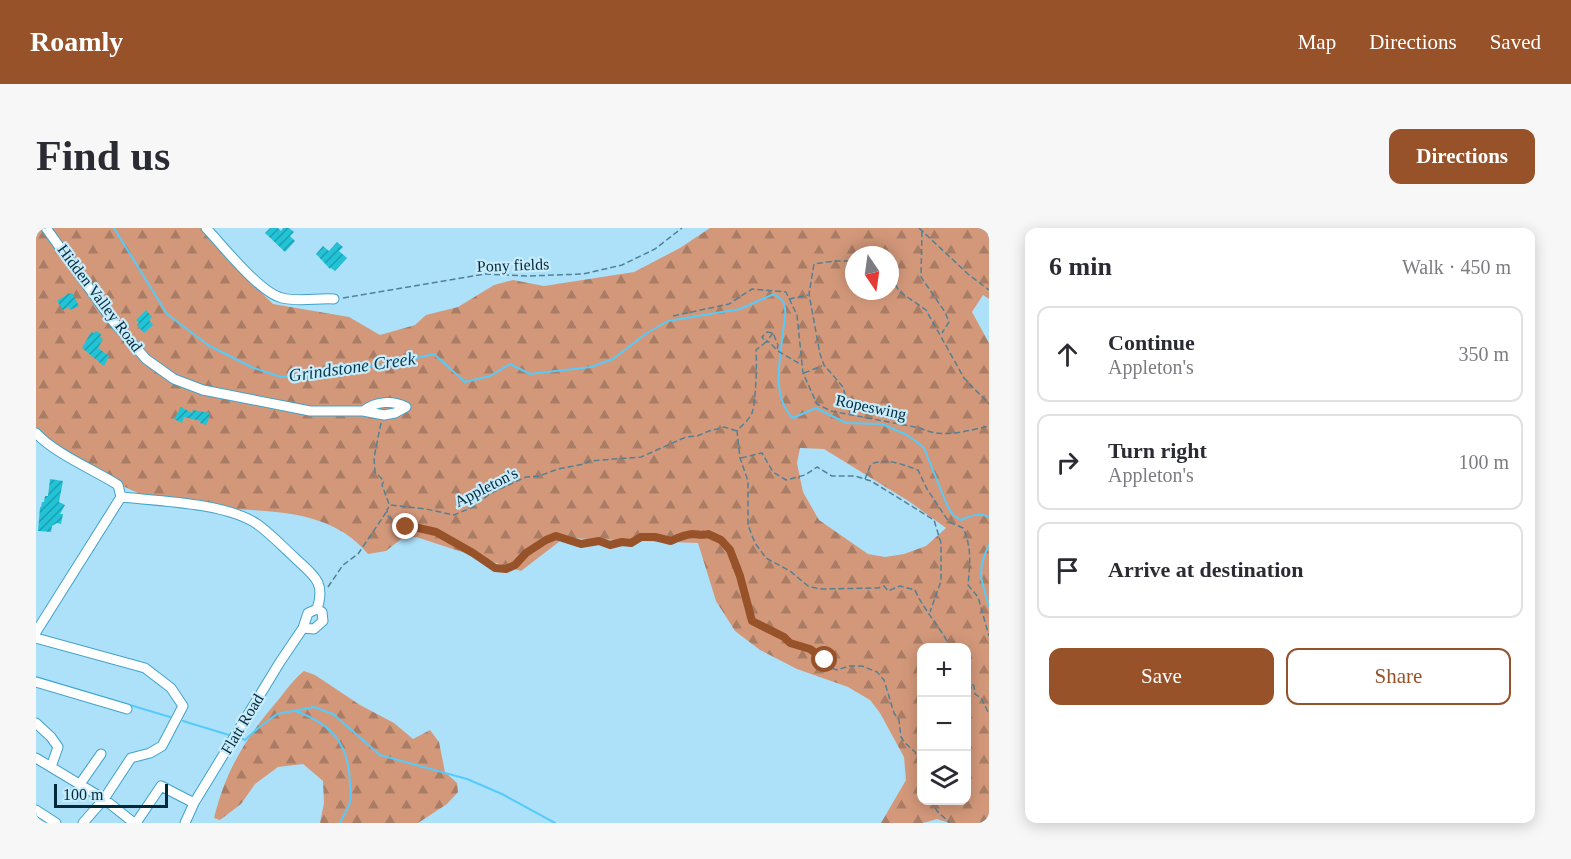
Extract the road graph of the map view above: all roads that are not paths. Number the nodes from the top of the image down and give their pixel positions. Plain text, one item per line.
1 (46, 228) edge
2 (206, 228) edge
3 (334, 299) road end
4 (363, 411) junction
5 (36, 433) edge
6 (121, 497) junction
7 (317, 609) junction
8 (303, 628) junction
9 (36, 632) edge
10 (36, 638) edge
11 (36, 682) edge
12 (127, 710) dead end
13 (36, 723) edge
14 (101, 754) dead end
15 (36, 758) edge
16 (51, 767) junction
17 (80, 784) junction
18 (104, 799) junction
19 (194, 803) junction
20 (36, 810) edge
21 (56, 823) edge
22 (83, 823) edge
23 (135, 823) edge
24 (185, 823) edge

1 - 4 street, Hidden Valley Road
2 - 3 street
4 - 4 street, Hidden Valley Road
5 - 6 street
6 - 7 street
6 - 9 street
7 - 8 street, Flatt Road
7 - 8 street, Flatt Road
8 - 19 street, Flatt Road
10 - 18 street
11 - 12 street
13 - 16 street
14 - 17 street
15 - 16 street
16 - 17 street
17 - 18 street
18 - 22 street
18 - 23 street
19 - 23 street
19 - 24 street, Flatt Road
20 - 21 street

